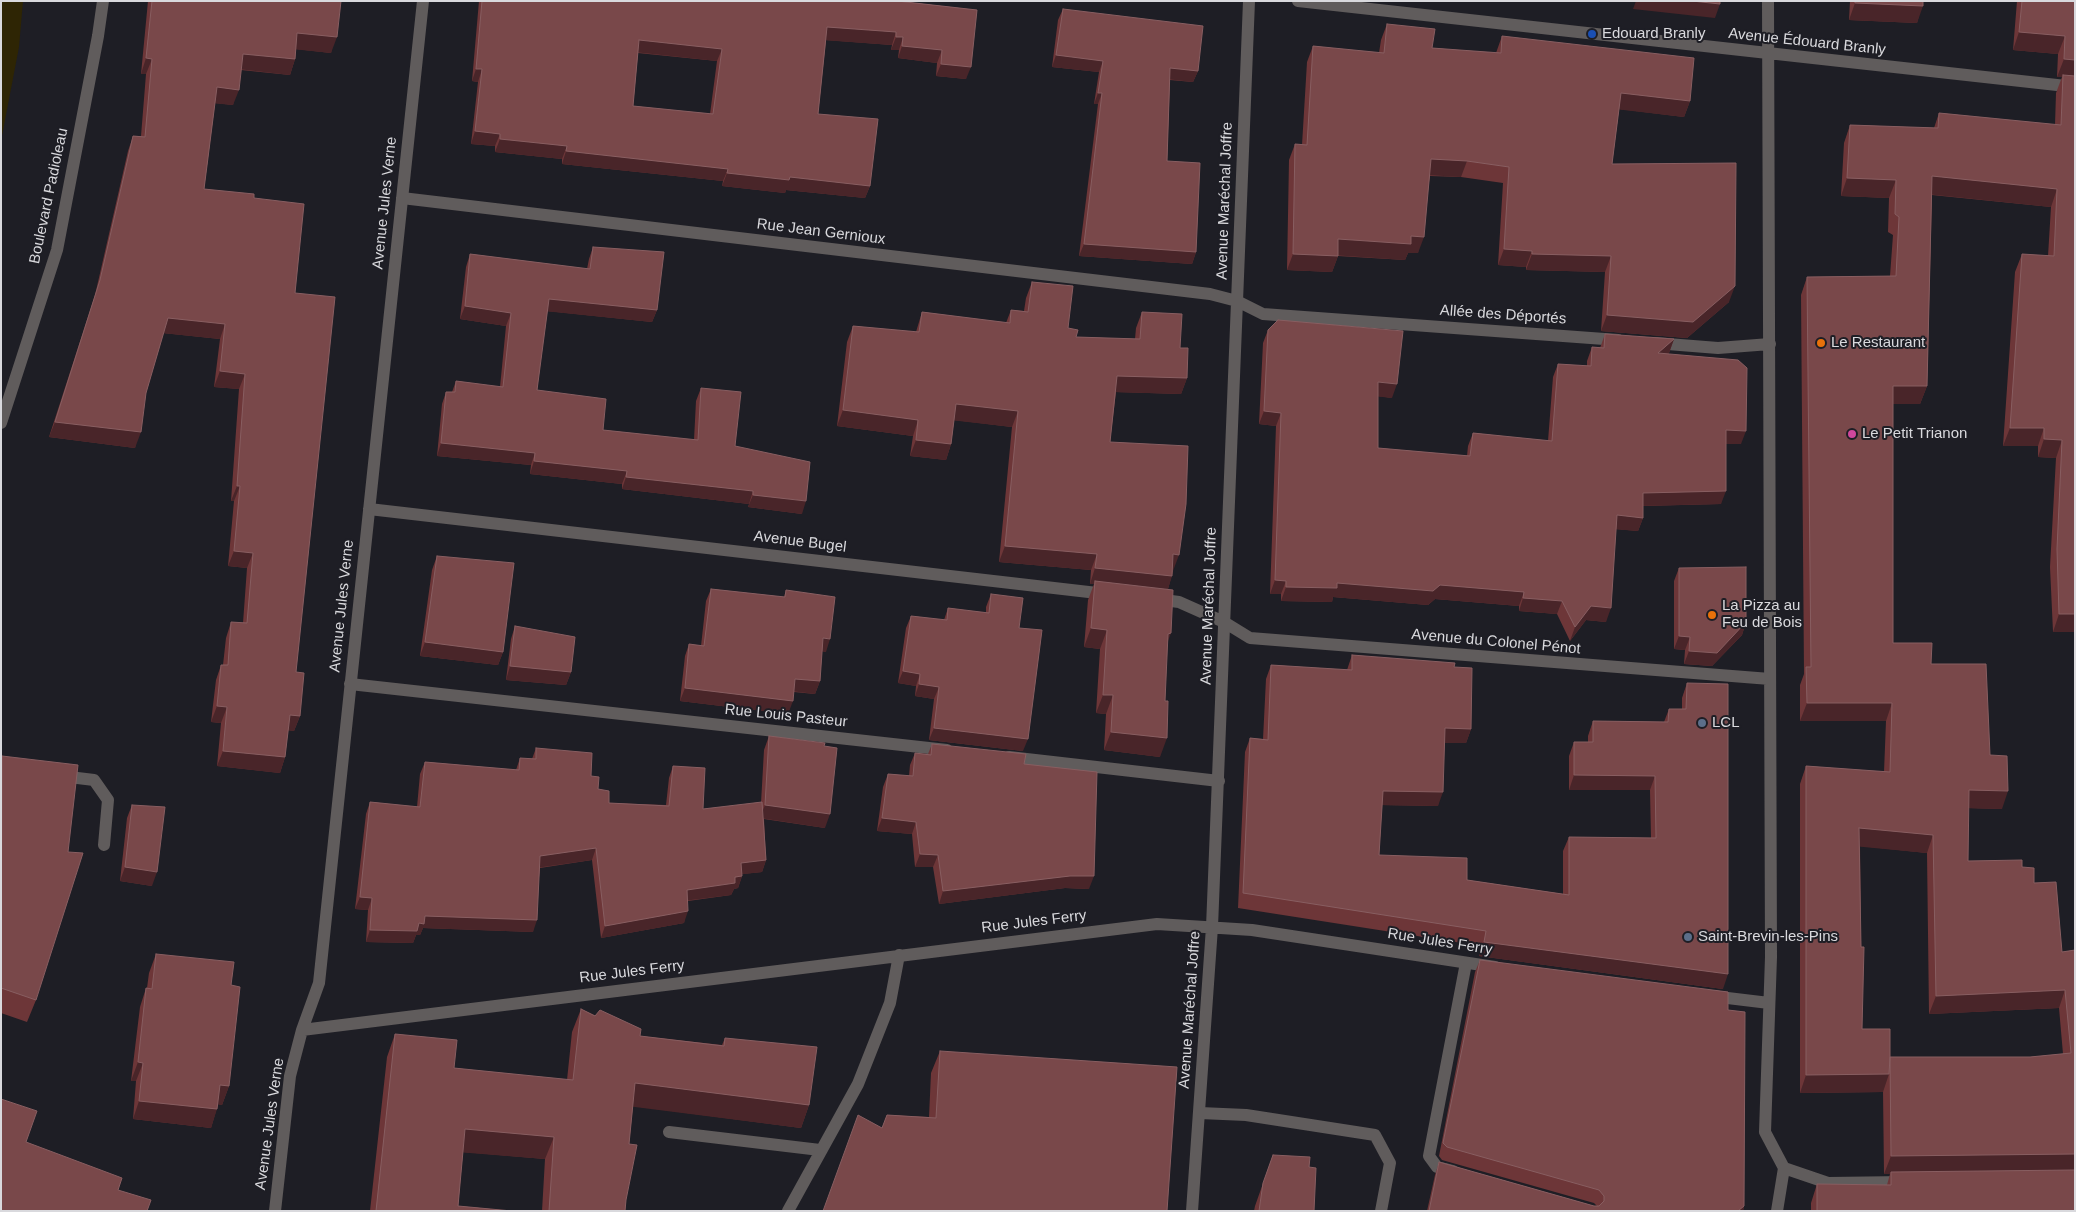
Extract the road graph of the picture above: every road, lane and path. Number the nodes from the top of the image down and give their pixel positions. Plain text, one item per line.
1 (103, 1) edge
2 (423, 1) edge
3 (1249, 1) edge
4 (1298, 1) edge
5 (1768, 1) edge
6 (1768, 55) junction
7 (2075, 87) edge
8 (402, 198) junction
9 (1237, 301) junction
10 (1770, 344) junction
11 (1, 422) edge
12 (369, 509) junction
13 (1120, 595) edge
14 (1139, 597) edge
15 (1224, 622) junction
16 (1770, 679) junction
17 (350, 684) junction
18 (964, 752) edge
19 (994, 756) edge
20 (48, 774) edge
21 (1219, 781) junction
22 (104, 845) dead end
23 (1212, 927) junction
24 (899, 955) junction
25 (1466, 963) junction
26 (1506, 968) edge
27 (1702, 995) edge
28 (1769, 1003) junction
29 (302, 1030) junction
30 (1200, 1113) junction
31 (669, 1132) dead end
32 (820, 1150) junction
33 (1784, 1168) junction
34 (1465, 1174) edge
35 (1917, 1182) edge
36 (275, 1211) edge
37 (788, 1211) edge
38 (1192, 1211) edge
39 (1381, 1211) edge
40 (1777, 1211) edge

1 - 11 street, Boulevard Padioleau
2 - 8 street, Avenue Jules Verne
3 - 9 street, Avenue Maréchal Joffre
4 - 6 street, Avenue Édouard Branly
5 - 6 street
6 - 7 street, Avenue Édouard Branly
6 - 10 street
8 - 9 street, Rue Jean Gernioux
8 - 12 street, Avenue Jules Verne
9 - 10 street, Allée des Déportés
9 - 15 street, Avenue Maréchal Joffre
10 - 16 street
12 - 13 street, Avenue Bugel
12 - 17 street, Avenue Jules Verne
14 - 15 street
15 - 16 street, Avenue du Colonel Pénot
15 - 21 street, Avenue Maréchal Joffre
16 - 28 street
17 - 18 street, Rue Louis Pasteur
17 - 29 street, Avenue Jules Verne
19 - 21 street
20 - 22 street
21 - 23 street, Avenue Maréchal Joffre
23 - 24 street, Rue Jules Ferry
23 - 25 street, Rue Jules Ferry
23 - 30 street, Avenue Maréchal Joffre
24 - 29 street, Rue Jules Ferry
24 - 32 street
25 - 26 street, Rue Jules Ferry
25 - 34 street
27 - 28 street
28 - 33 street
29 - 36 street, Avenue Jules Verne
30 - 38 street, Avenue Maréchal Joffre
30 - 39 street
31 - 32 street
32 - 37 street
33 - 35 street
33 - 40 street

